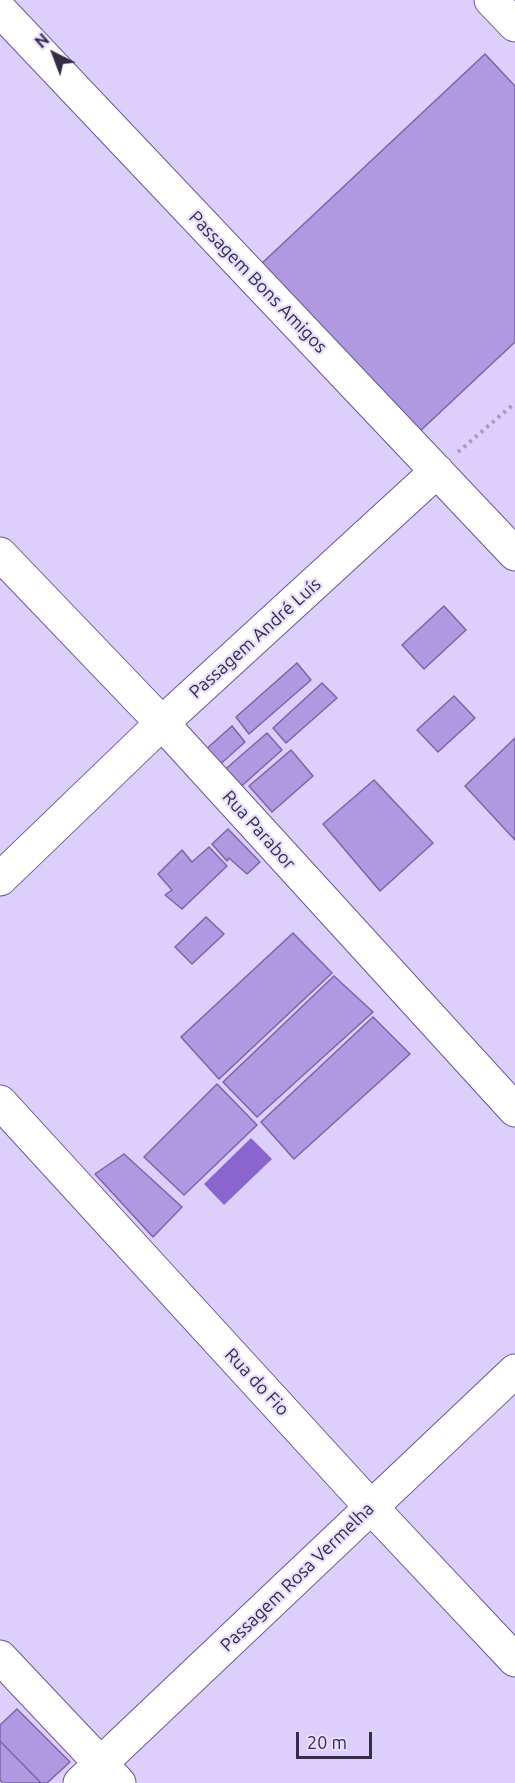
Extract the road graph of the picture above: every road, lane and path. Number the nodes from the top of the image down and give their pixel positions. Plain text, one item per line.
1 (491, 0) edge
2 (0, 10) edge
3 (515, 26) edge
4 (515, 403) edge
5 (437, 471) junction
6 (0, 554) edge
7 (515, 554) edge
8 (162, 723) junction
9 (0, 879) edge
10 (0, 1102) edge
11 (515, 1110) edge
12 (515, 1371) edge
13 (371, 1507) junction
14 (0, 1657) edge
15 (515, 1660) edge
16 (100, 1777) edge

1 - 3 street
2 - 5 street, Passagem Bons Amigos
4 - 5 path
5 - 7 street, Passagem Bons Amigos
5 - 8 street, Passagem André Luís
6 - 8 street, Rua Parabor
8 - 9 street, Passagem André Luís
8 - 11 street, Rua Parabor
10 - 13 street, Rua do Fio
12 - 13 street, Passagem Rosa Vermelha
13 - 15 street, Rua do Fio
13 - 16 street, Passagem Rosa Vermelha
14 - 16 street

